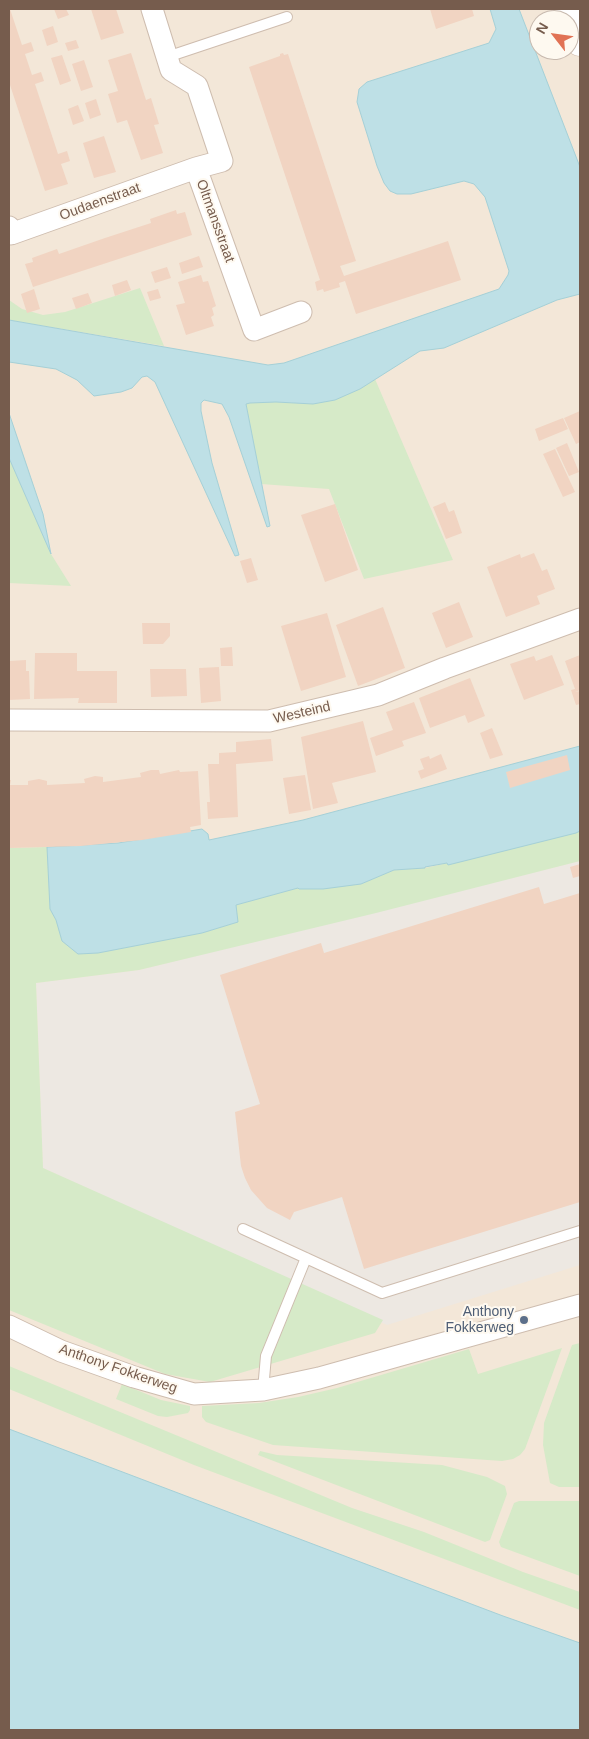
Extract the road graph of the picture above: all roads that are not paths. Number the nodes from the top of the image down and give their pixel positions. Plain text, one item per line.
1 (152, 9) edge
2 (566, 9) edge
3 (287, 16) dead end
4 (580, 42) edge
5 (167, 57) junction
6 (196, 168) junction
7 (9, 227) edge
8 (300, 312) dead end
9 (580, 619) edge
10 (9, 720) edge
11 (243, 1229) dead end
12 (580, 1231) edge
13 (306, 1258) junction
14 (580, 1305) edge
15 (9, 1326) edge
16 (263, 1390) junction

1 - 5 street, Oltmansstraat
2 - 4 street
3 - 5 lane
5 - 6 street, Oltmansstraat
6 - 7 street, Oudaenstraat
6 - 8 street, Oltmansstraat
9 - 10 street, Westeind
11 - 13 lane
12 - 13 lane
13 - 16 lane
14 - 16 street, Anthony Fokkerweg
15 - 16 street, Anthony Fokkerweg

